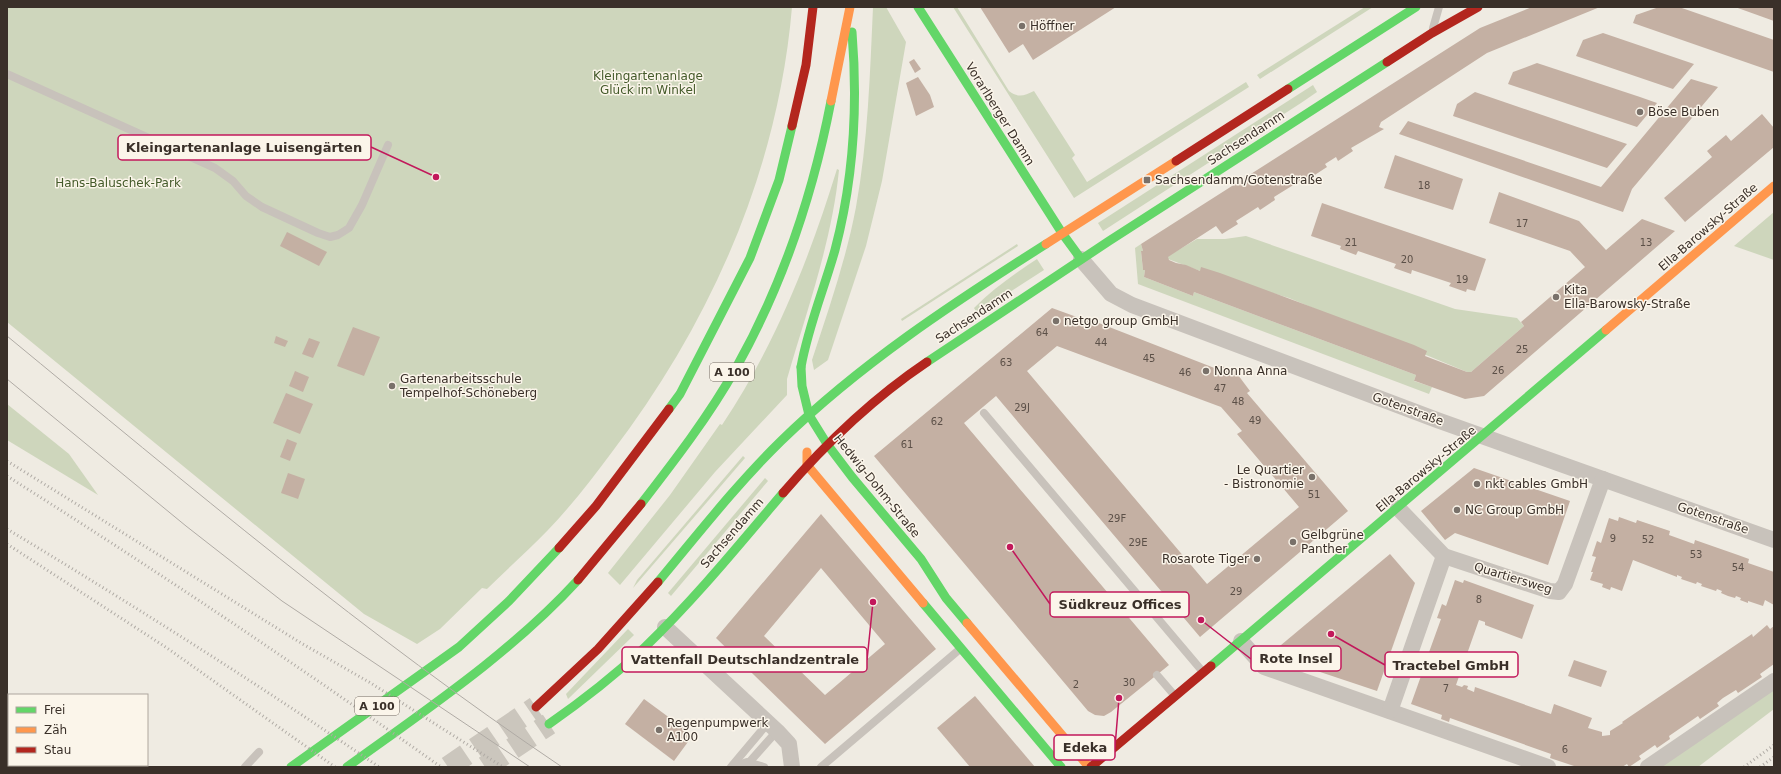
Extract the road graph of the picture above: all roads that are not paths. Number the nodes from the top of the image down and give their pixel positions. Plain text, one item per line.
1 (813, 7) edge
2 (918, 7) edge
3 (1416, 7) edge
4 (1439, 7) edge
5 (1478, 7) edge
6 (850, 9) edge
7 (1432, 33) junction
8 (7, 74) edge
9 (388, 145) dead end
10 (1774, 186) edge
11 (1062, 233) junction
12 (1081, 260) junction
13 (984, 413) dead end
14 (809, 414) junction
15 (809, 429) dead end
16 (1482, 436) junction
17 (808, 444) dead end
18 (827, 444) junction
19 (807, 465) junction
20 (1603, 479) junction
21 (1398, 508) junction
22 (1774, 540) edge
23 (1444, 556) junction
24 (662, 624) junction
25 (1241, 641) junction
26 (961, 648) junction
27 (1204, 673) junction
28 (1157, 676) dead end
29 (1774, 681) edge
30 (1176, 697) junction
31 (536, 707) tunnel mouth
32 (1390, 711) junction
33 (549, 724) tunnel mouth
34 (772, 727) junction
35 (258, 752) dead end
36 (245, 767) edge
37 (291, 767) edge
38 (347, 767) edge
39 (732, 767) edge
40 (745, 767) edge
41 (764, 767) edge
42 (792, 767) edge
43 (821, 767) edge
44 (1061, 767) edge
45 (1090, 767) edge
46 (1548, 767) edge
47 (1648, 767) edge

1 - 37 main road, A 100
2 - 11 main road, Vorarlberger Damm
3 - 11 main road, Sachsendamm
4 - 7 lane
5 - 7 main road, Sachsendamm
6 - 14 main road
6 - 38 main road, A 100
7 - 12 main road, Sachsendamm
8 - 9 lane
10 - 16 main road, Ella-Barowsky-Straße
11 - 12 main road, Vorarlberger Damm
11 - 14 main road, Sachsendamm
12 - 16 street, Gotenstraße
12 - 18 main road, Sachsendamm
13 - 27 lane
14 - 15 main road
14 - 18 main road, Hedwig-Dohm-Straße
14 - 31 main road, Sachsendamm
16 - 20 street, Gotenstraße
16 - 21 main road, Ella-Barowsky-Straße
17 - 19 main road
18 - 19 main road, Sachsendamm
18 - 45 main road, Hedwig-Dohm-Straße
19 - 24 main road, Sachsendamm
19 - 26 main road
20 - 22 street, Gotenstraße
20 - 23 street, Quartiersweg
21 - 23 street, Quartiersweg
21 - 25 main road, Ella-Barowsky-Straße
23 - 32 street
24 - 33 main road, Sachsendamm
24 - 34 street
25 - 27 main road, Ella-Barowsky-Straße
25 - 32 street
26 - 43 lane
26 - 44 main road
27 - 30 main road, Ella-Barowsky-Straße
28 - 30 lane
29 - 47 street
30 - 45 main road, Ella-Barowsky-Straße
32 - 46 street
34 - 39 lane
34 - 40 lane
34 - 42 street
35 - 36 lane
39 - 41 lane, bridge

